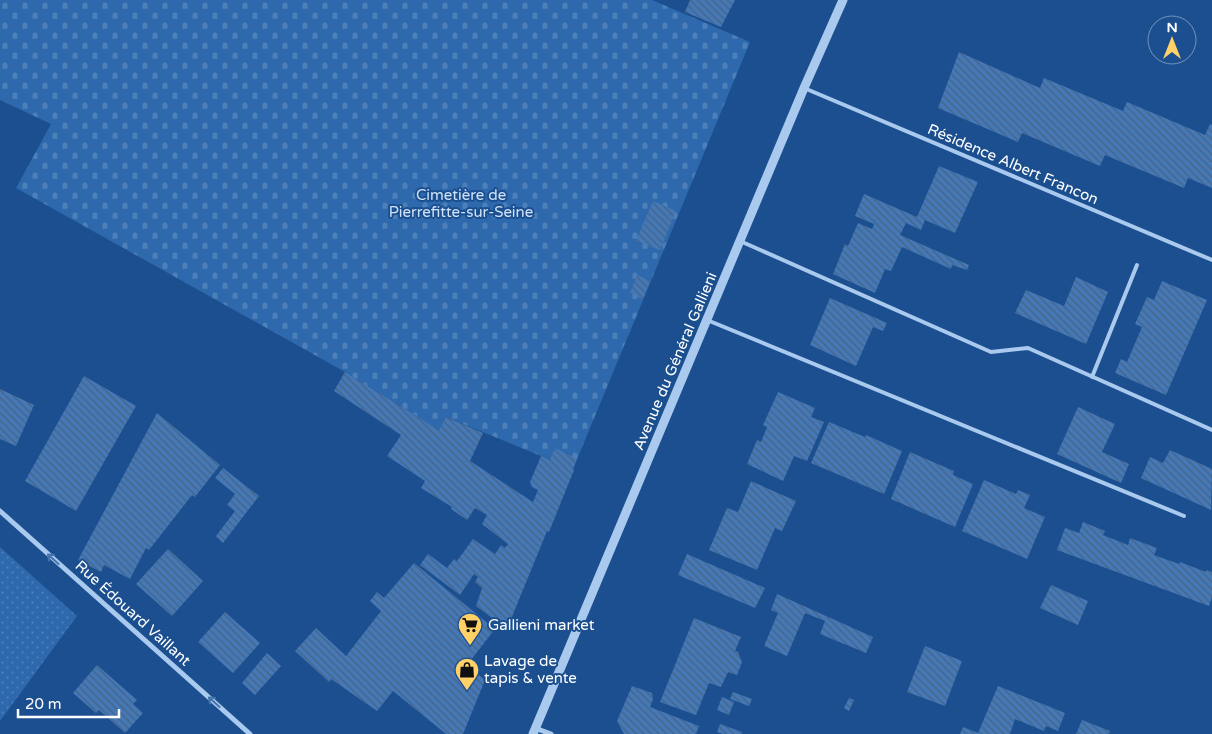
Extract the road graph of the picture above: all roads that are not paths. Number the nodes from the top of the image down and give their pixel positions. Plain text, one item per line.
1 (843, 0) edge
2 (804, 88) junction
3 (740, 241) junction
4 (1212, 260) edge
5 (1137, 265) dead end
6 (707, 320) junction
7 (1092, 377) junction
8 (1212, 430) edge
9 (0, 511) edge
10 (1184, 516) dead end
11 (534, 731) edge
12 (250, 734) edge
13 (551, 734) edge

1 - 2 street, Avenue du Général Gallieni
2 - 3 street, Avenue du Général Gallieni
2 - 4 lane, Résidence Albert Francon
3 - 6 street, Avenue du Général Gallieni
3 - 7 lane
5 - 7 lane
6 - 10 lane
6 - 11 street, Avenue du Général Gallieni
7 - 8 lane
12 -> 9 street, Rue Édouard Vaillant
11 - 13 street

